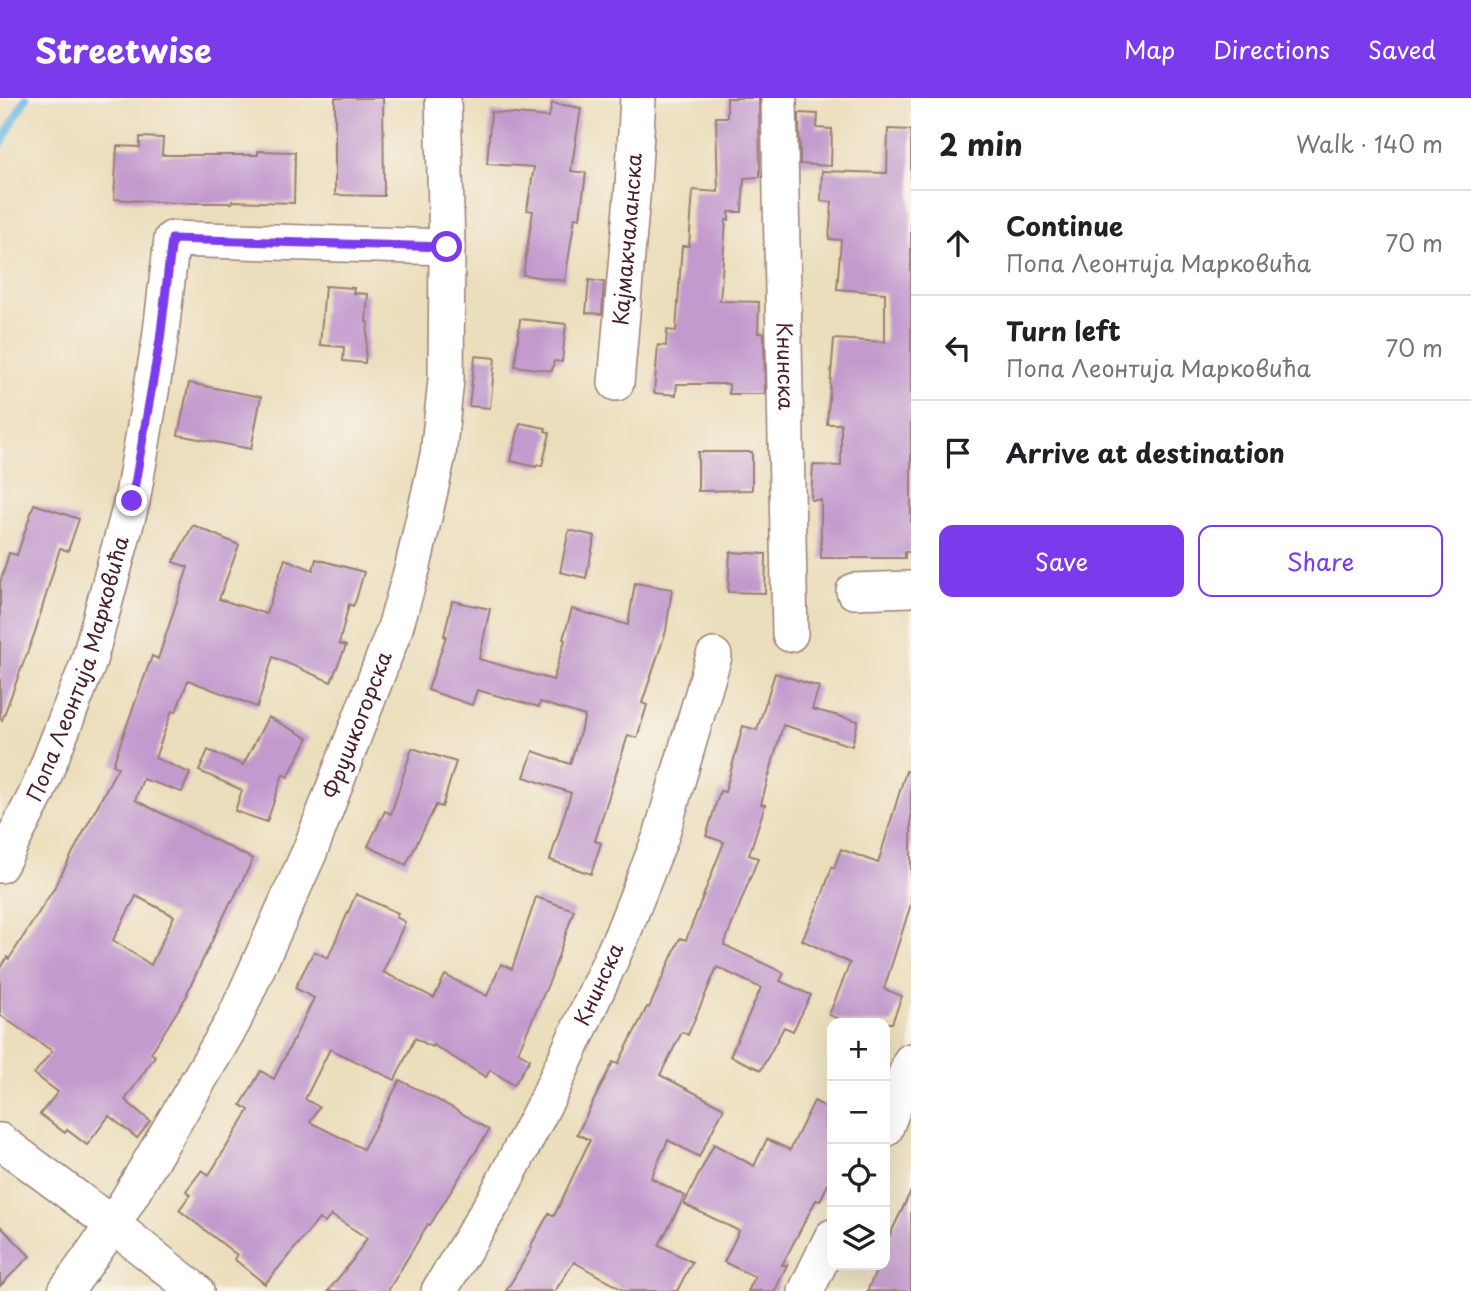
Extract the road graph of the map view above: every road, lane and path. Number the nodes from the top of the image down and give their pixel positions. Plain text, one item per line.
1 (443, 98) edge
2 (639, 98) edge
3 (779, 98) edge
4 (447, 247) junction
5 (616, 383) dead end
6 (911, 589) edge
7 (854, 592) dead end
8 (790, 634) dead end
9 (714, 656) dead end
10 (0, 865) edge
11 (911, 1061) edge
12 (890, 1116) edge
13 (0, 1141) edge
14 (113, 1225) junction
15 (827, 1247) edge
16 (66, 1291) edge
17 (197, 1291) edge
18 (439, 1291) edge
19 (806, 1291) edge

1 - 4 street, Фрушкогорска
2 - 5 street, Кајмакчаланска
3 - 8 street, Книнска
4 - 10 street, Попа Леонтија Марковића
4 - 14 street, Фрушкогорска
6 - 7 street
9 - 18 street, Книнска
11 - 12 street
13 - 14 street
14 - 16 street, Фрушкогорска
14 - 17 street
15 - 19 street

